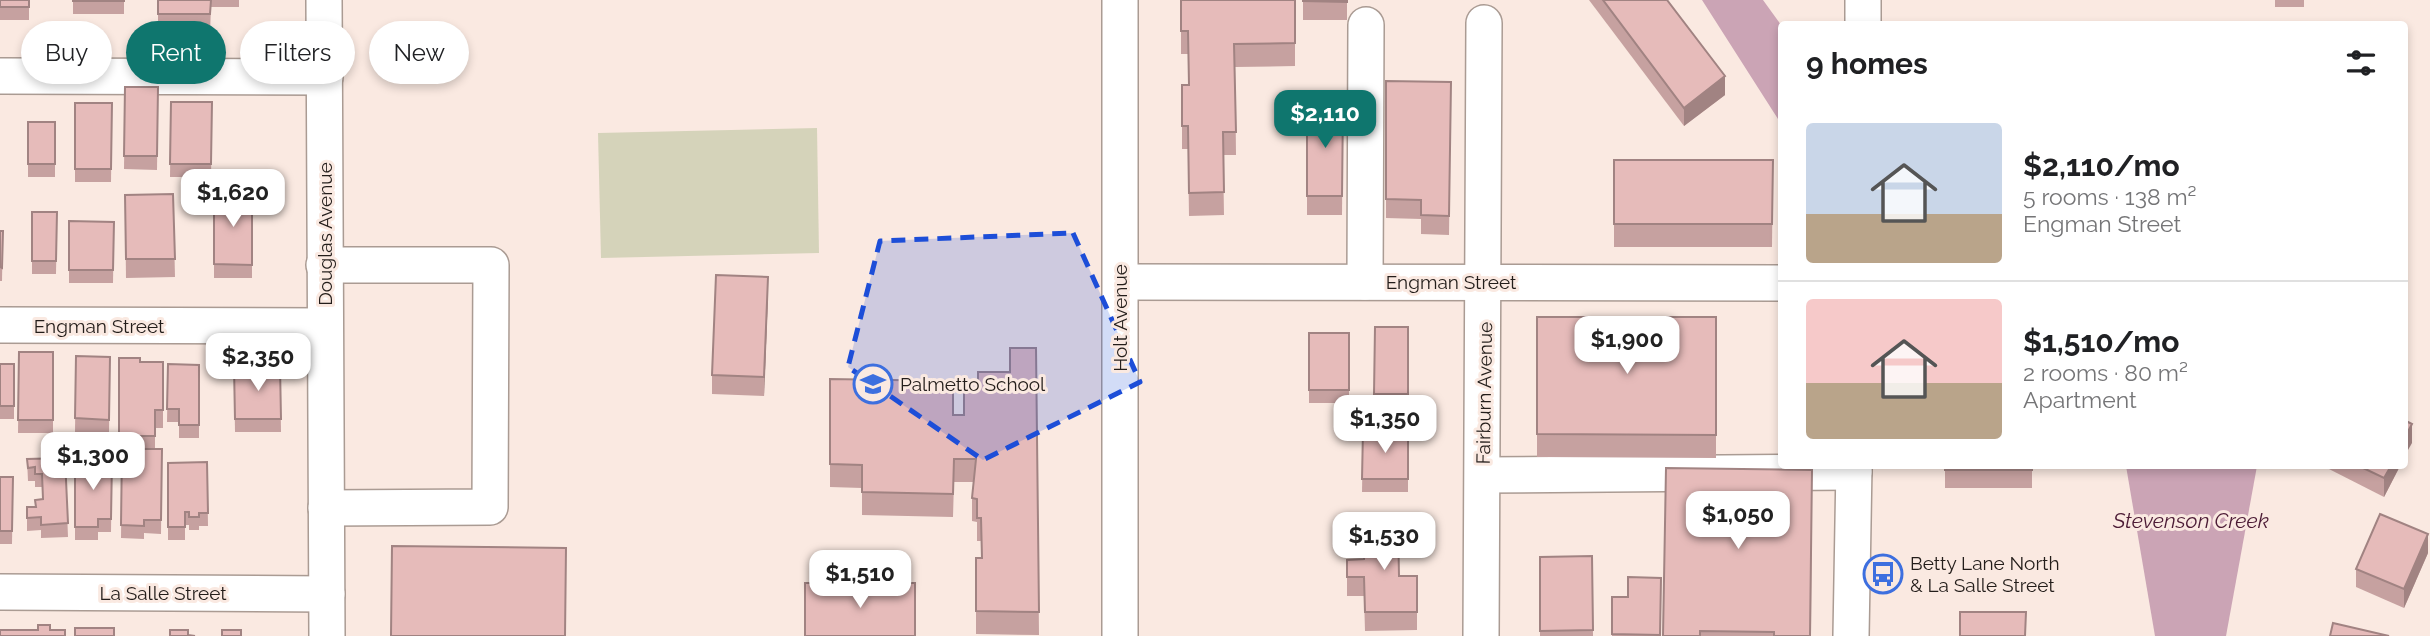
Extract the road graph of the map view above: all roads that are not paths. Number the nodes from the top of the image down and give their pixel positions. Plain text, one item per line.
1 (324, 0) edge
2 (1120, 0) edge
3 (1863, 0) edge
4 (324, 21) edge
5 (1863, 21) edge
6 (1484, 23) dead end
7 (1366, 25) dead end
8 (0, 76) edge
9 (240, 77) edge
10 (325, 84) edge
11 (324, 265) junction
12 (1121, 282) junction
13 (1365, 282) junction
14 (1485, 282) junction
15 (1778, 283) edge
16 (0, 325) edge
17 (325, 326) junction
18 (1854, 469) edge
19 (1483, 475) junction
20 (326, 508) junction
21 (0, 592) edge
22 (327, 594) junction
23 (327, 636) edge
24 (1120, 636) edge
25 (1481, 636) edge
26 (1851, 636) edge

1 - 4 street, Douglas Avenue
2 - 12 street, Holt Avenue
3 - 5 street
6 - 14 street, Fairburn Avenue
7 - 13 street
8 - 9 street
10 - 11 street, Douglas Avenue
11 - 17 street, Douglas Avenue
11 - 20 street
12 - 13 street, Engman Street
12 - 24 street, Holt Avenue
13 - 14 street, Engman Street
14 - 15 street, Engman Street
14 - 19 street, Fairburn Avenue
16 - 17 street, Engman Street
17 - 20 street, Douglas Avenue
18 - 19 street
18 - 26 street
19 - 25 street, Fairburn Avenue
20 - 22 street, Douglas Avenue
21 - 22 street, La Salle Street
22 - 23 street, Douglas Avenue

